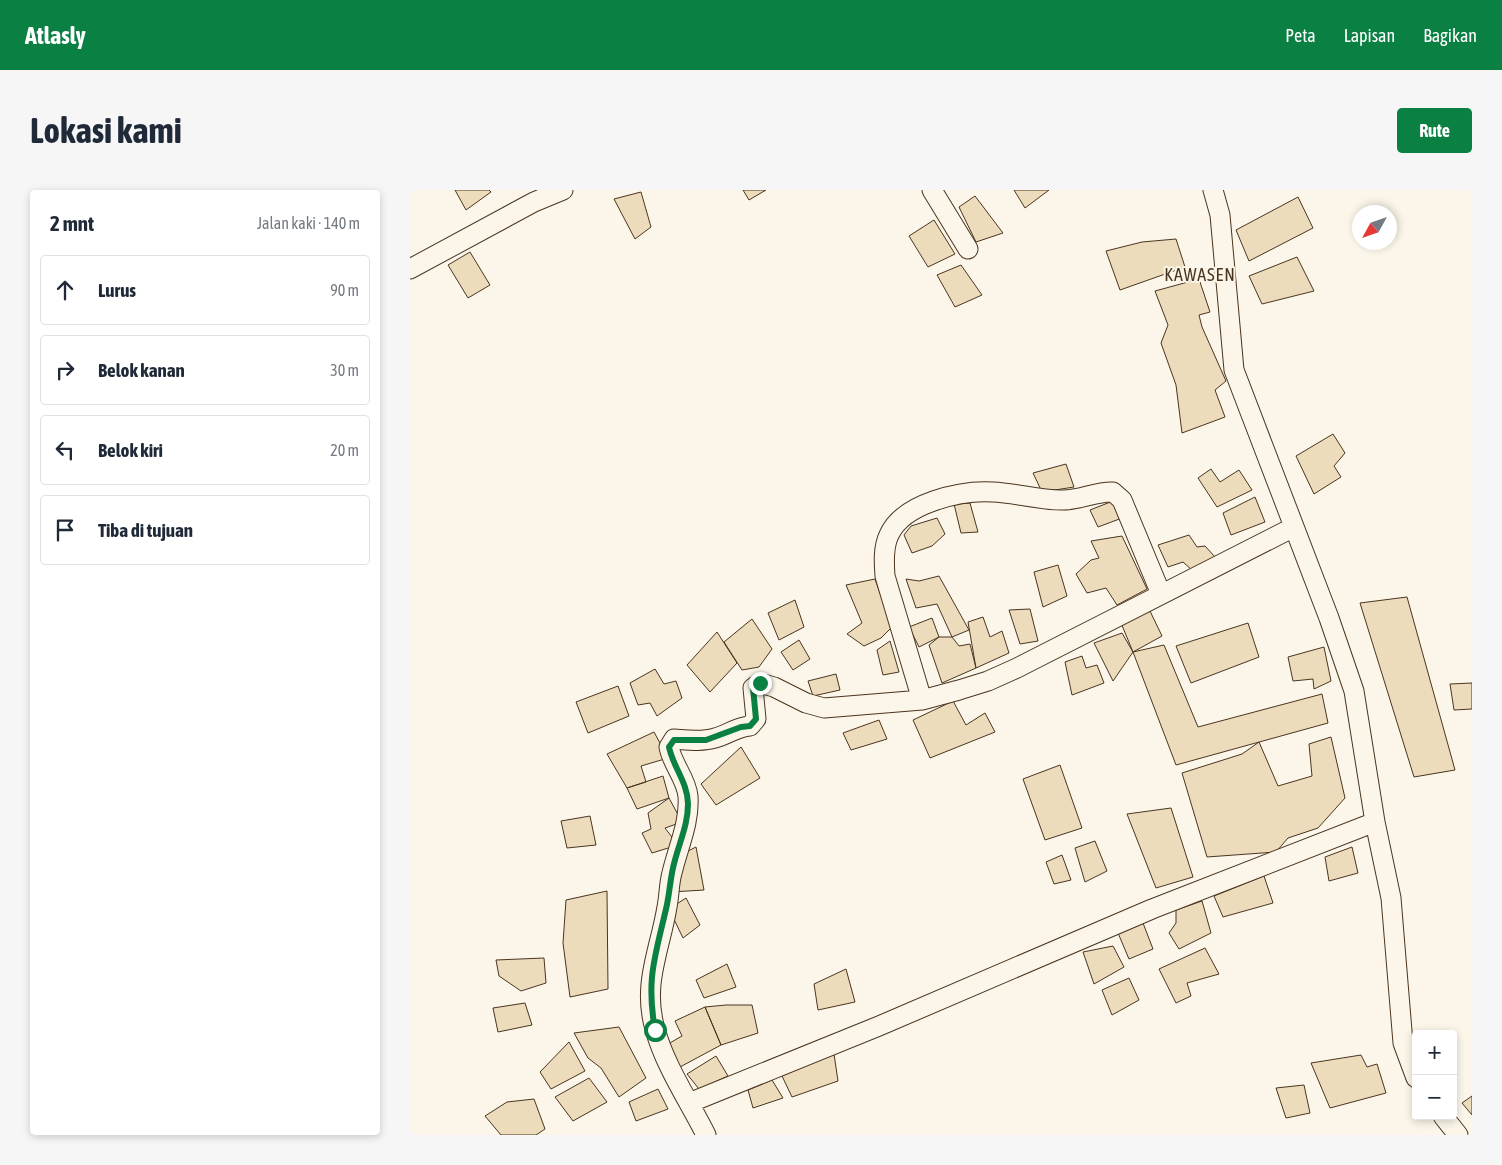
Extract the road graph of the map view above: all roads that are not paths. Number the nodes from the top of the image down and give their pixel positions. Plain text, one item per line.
1 (562, 190) edge
2 (932, 190) edge
3 (1213, 190) edge
4 (968, 249) dead end
5 (410, 269) edge
6 (1294, 528) junction
7 (1161, 594) junction
8 (922, 700) junction
9 (1375, 822) junction
10 (1415, 1075) edge
11 (689, 1102) junction
12 (1446, 1120) edge
13 (706, 1135) edge
14 (1458, 1135) edge

1 - 5 street
2 - 4 street
3 - 6 street
6 - 7 street
6 - 9 street
7 - 8 street
7 - 8 street
8 - 11 street
9 - 10 street
9 - 11 street
11 - 13 street
12 - 14 street

